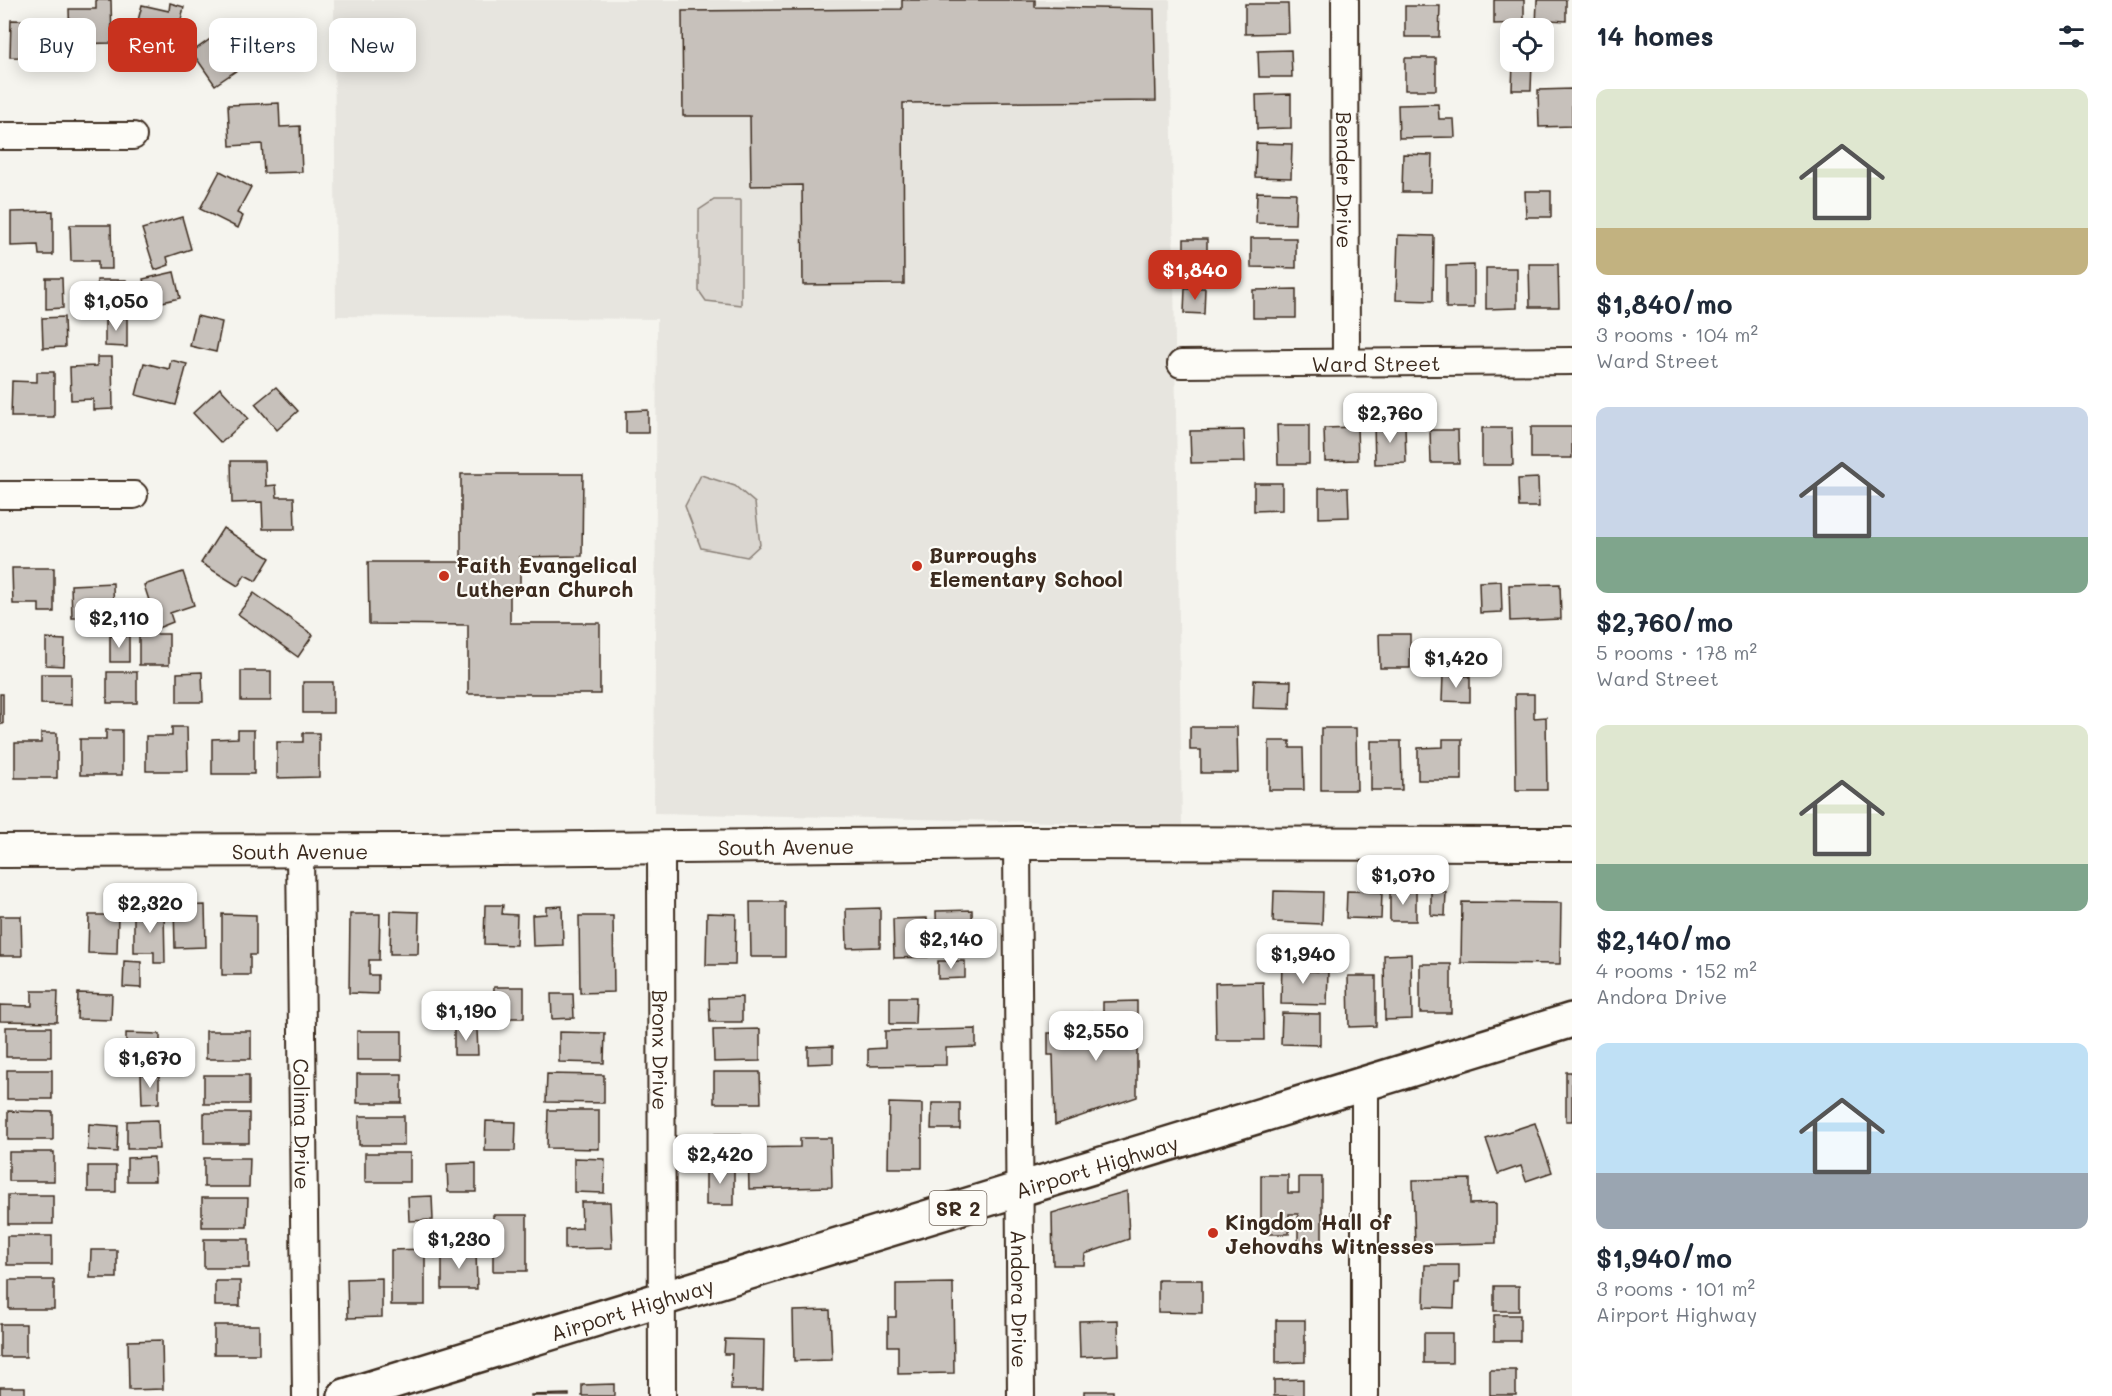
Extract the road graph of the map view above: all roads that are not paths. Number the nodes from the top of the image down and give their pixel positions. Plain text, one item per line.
1 (1345, 0) edge
2 (0, 136) edge
3 (133, 136) dead end
4 (1572, 360) edge
5 (1346, 361) junction
6 (1181, 364) dead end
7 (0, 495) edge
8 (134, 495) dead end
9 (1017, 843) junction
10 (1572, 844) edge
11 (661, 848) junction
12 (0, 851) edge
13 (300, 851) junction
14 (1572, 1020) edge
15 (1365, 1085) junction
16 (1021, 1190) junction
17 (662, 1298) junction
18 (306, 1396) edge
19 (345, 1396) edge
20 (662, 1396) edge
21 (1021, 1396) edge
22 (1365, 1396) edge

1 - 5 street, Bender Drive
2 - 3 street
4 - 5 street, Ward Street
5 - 6 street, Ward Street
7 - 8 street
9 - 10 street, South Avenue
9 - 11 street, South Avenue
9 - 16 street, Andora Drive
11 - 13 street, South Avenue
11 - 17 street, Bronx Drive
12 - 13 street, South Avenue
13 - 18 street, Colima Drive
14 - 15 main road, Airport Highway / SR 2
15 - 16 main road, Airport Highway / SR 2
15 - 22 street
16 - 17 main road, Airport Highway / SR 2
16 - 21 street, Andora Drive
17 - 19 main road, Airport Highway / SR 2
17 - 20 street, Bronx Drive

